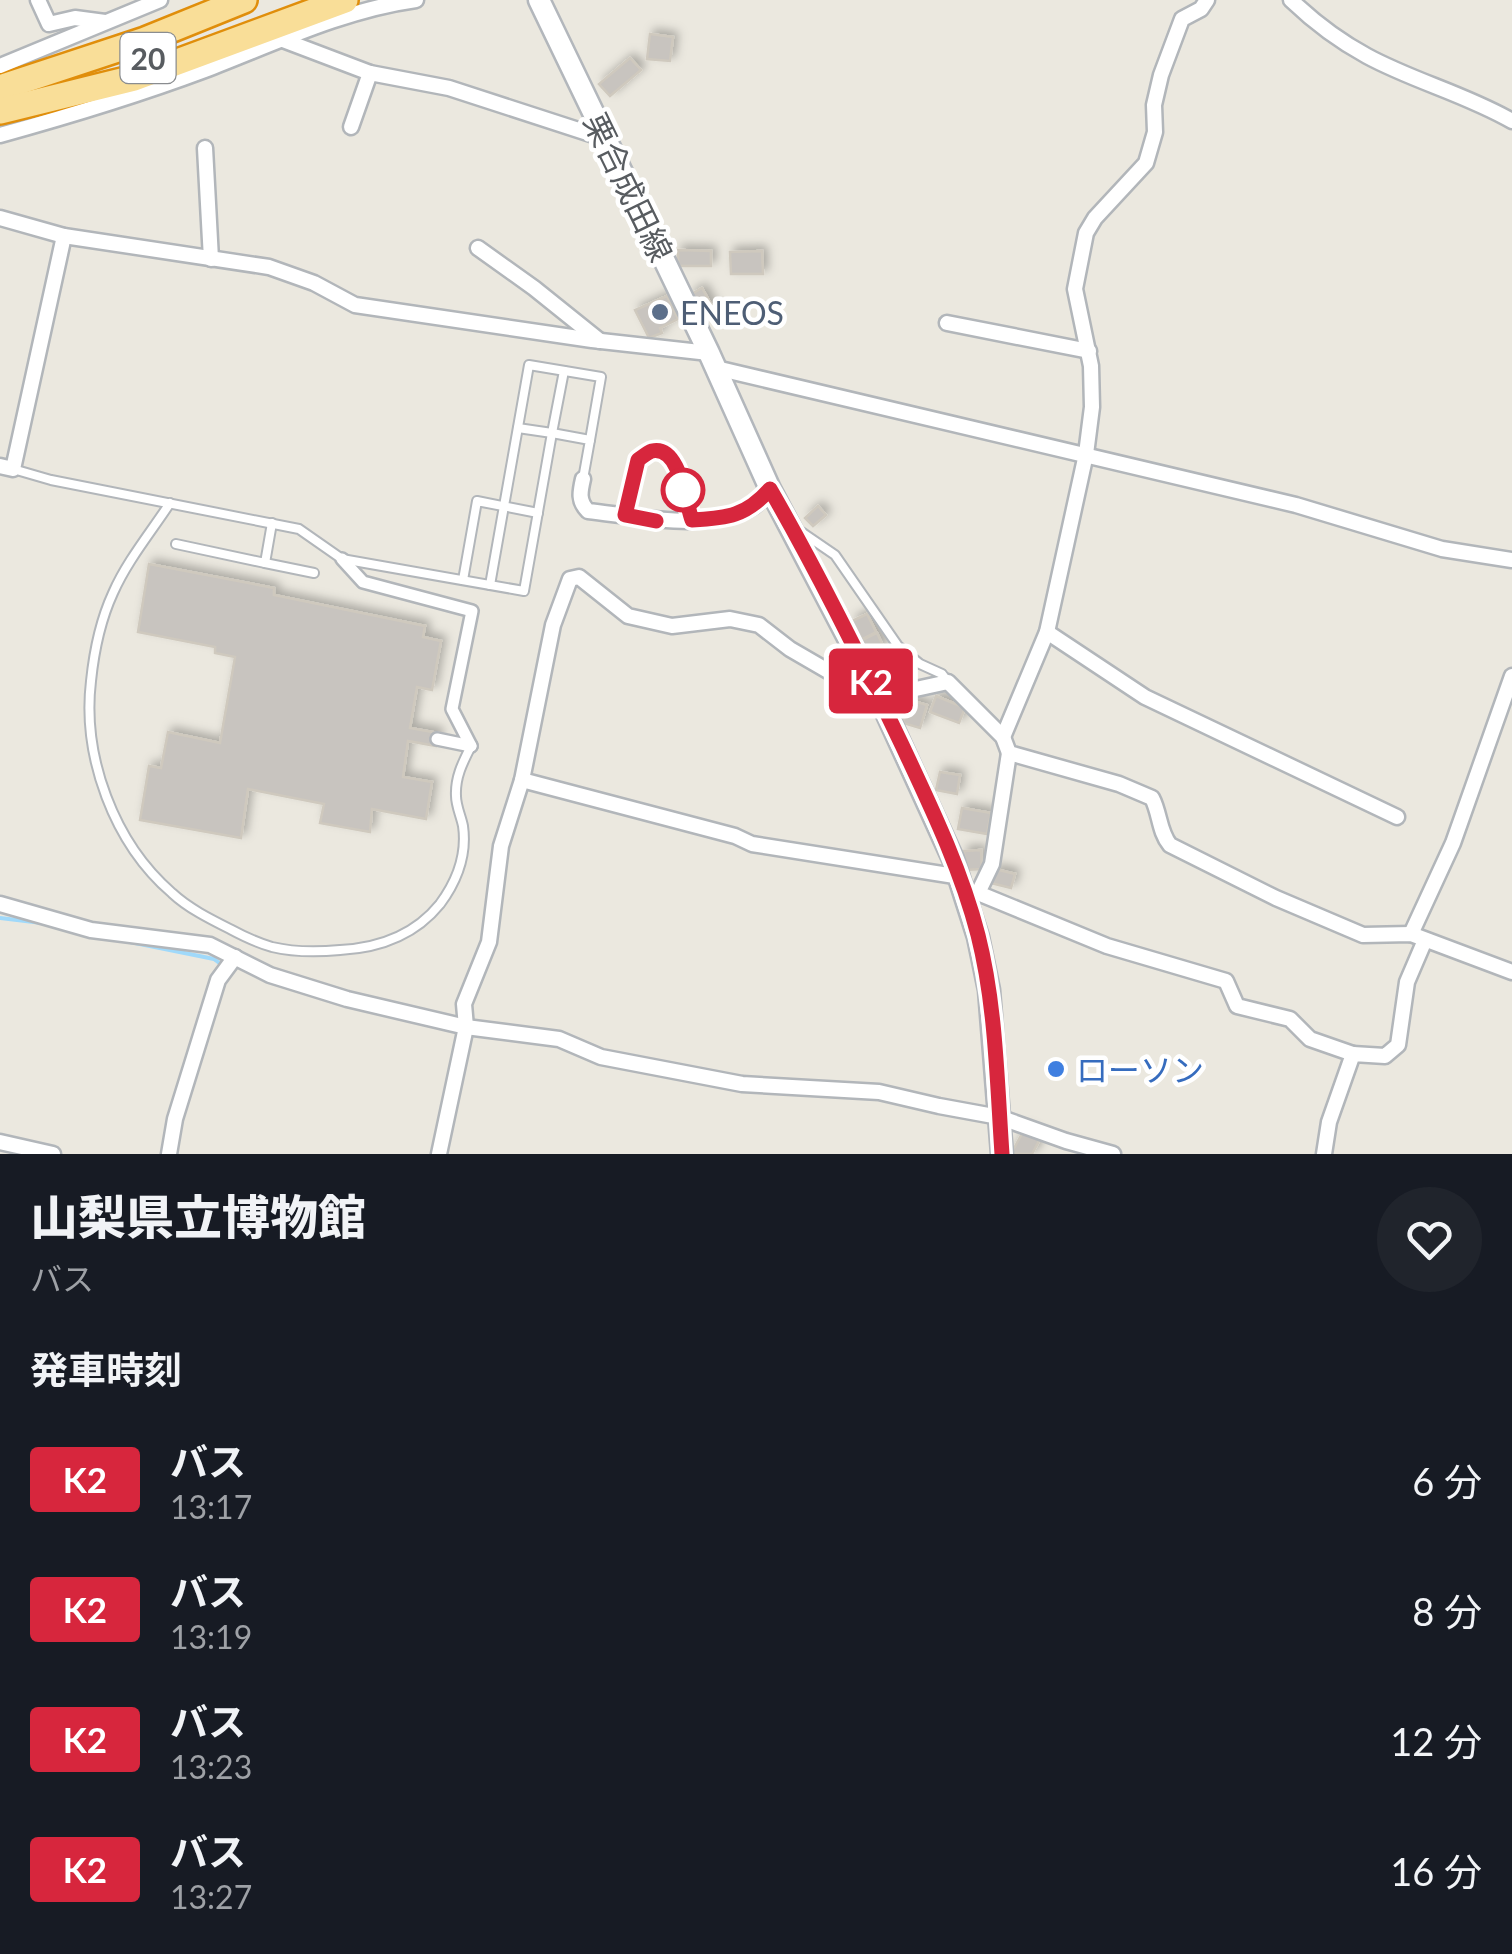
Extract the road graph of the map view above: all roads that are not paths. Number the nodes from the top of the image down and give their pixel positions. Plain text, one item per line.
1 (38, 0) edge
2 (160, 0) edge
3 (206, 0) edge
4 (244, 0) edge
5 (294, 0) edge
6 (345, 0) edge
7 (416, 0) edge
8 (538, 0) edge
9 (1208, 0) edge
10 (1291, 0) edge
11 (106, 22) junction
12 (284, 40) junction
13 (0, 66) edge
14 (370, 73) junction
15 (0, 86) edge
16 (0, 110) edge
17 (1512, 121) edge
18 (351, 127) dead end
19 (0, 135) edge
20 (606, 139) junction
21 (204, 148) dead end
22 (0, 218) edge
23 (64, 236) junction
24 (478, 248) dead end
25 (211, 259) junction
26 (947, 323) dead end
27 (601, 341) junction
28 (1089, 352) junction
29 (713, 360) junction
30 (564, 371) junction
31 (518, 428) junction
32 (552, 434) junction
33 (590, 440) junction
34 (1086, 454) junction
35 (4, 468) edge
36 (583, 479) joint
37 (770, 489) junction
38 (170, 503) junction
39 (504, 506) junction
40 (538, 514) junction
41 (625, 515) junction
42 (692, 520) junction
43 (272, 523) junction
44 (791, 525) junction
45 (176, 544) dead end
46 (342, 559) junction
47 (1512, 560) edge
48 (265, 563) junction
49 (314, 572) dead end
50 (463, 580) junction
51 (490, 584) junction
52 (1047, 632) junction
53 (1512, 676) edge
54 (948, 682) junction
55 (879, 697) junction
56 (1003, 737) junction
57 (437, 739) dead end
58 (472, 746) junction
59 (1009, 753) junction
60 (522, 780) junction
61 (1397, 817) dead end
62 (968, 886) junction
63 (0, 904) edge
64 (1418, 937) junction
65 (235, 957) junction
66 (1512, 972) edge
67 (466, 1026) junction
68 (1353, 1054) junction
69 (999, 1116) junction
70 (0, 1142) edge
71 (53, 1154) edge
72 (169, 1154) edge
73 (439, 1154) edge
74 (1002, 1154) edge
75 (1113, 1154) edge
76 (1324, 1154) edge

1 - 11 street
2 - 11 street
3 - 15 highway
4 - 15 highway, 20
5 - 16 highway, 20
6 - 16 highway
7 - 12 street
8 - 20 main road, 栗合成田線
9 - 28 street
10 - 17 street
11 - 13 street
12 - 14 street
12 - 19 street
14 - 18 street
14 - 20 street
20 - 29 main road, 栗合成田線
21 - 25 street
22 - 23 street
23 - 25 street
23 - 35 street
24 - 27 street
25 - 27 street
26 - 28 street
27 - 29 street
28 - 34 street
29 - 34 street
29 - 37 main road, 栗合成田線
30 - 31 lane
30 - 32 lane
30 - 33 lane
31 - 32 lane
31 - 39 lane
32 - 33 lane
32 - 40 lane
33 - 36 lane
34 - 47 street
34 - 52 street
35 - 38 lane
36 - 41 street
37 - 42 street
37 - 44 main road, 栗合成田線
38 - 43 lane
38 - 58 lane
39 - 40 lane
39 - 50 lane
39 - 51 lane
40 - 51 lane
41 - 42 street
41 - 42 street
43 - 46 lane
43 - 48 lane
44 - 54 lane
44 - 55 main road, 栗合成田線
45 - 48 lane
46 - 50 lane
46 - 58 street
48 - 49 lane
50 - 51 lane
52 - 56 street
52 - 61 street
53 - 64 street
54 - 55 street
54 - 56 street
55 - 60 street
55 - 62 main road, 栗合成田線
56 - 59 street
57 - 58 street
59 - 62 street
59 - 64 street
60 - 62 street
60 - 67 street
62 - 68 street
62 - 69 main road, 栗合成田線
63 - 65 street
64 - 66 street
64 - 68 street
65 - 67 street
65 - 72 street
67 - 69 street
67 - 73 street
68 - 76 street
69 - 74 main road, 栗合成田線
69 - 75 street
70 - 71 street

